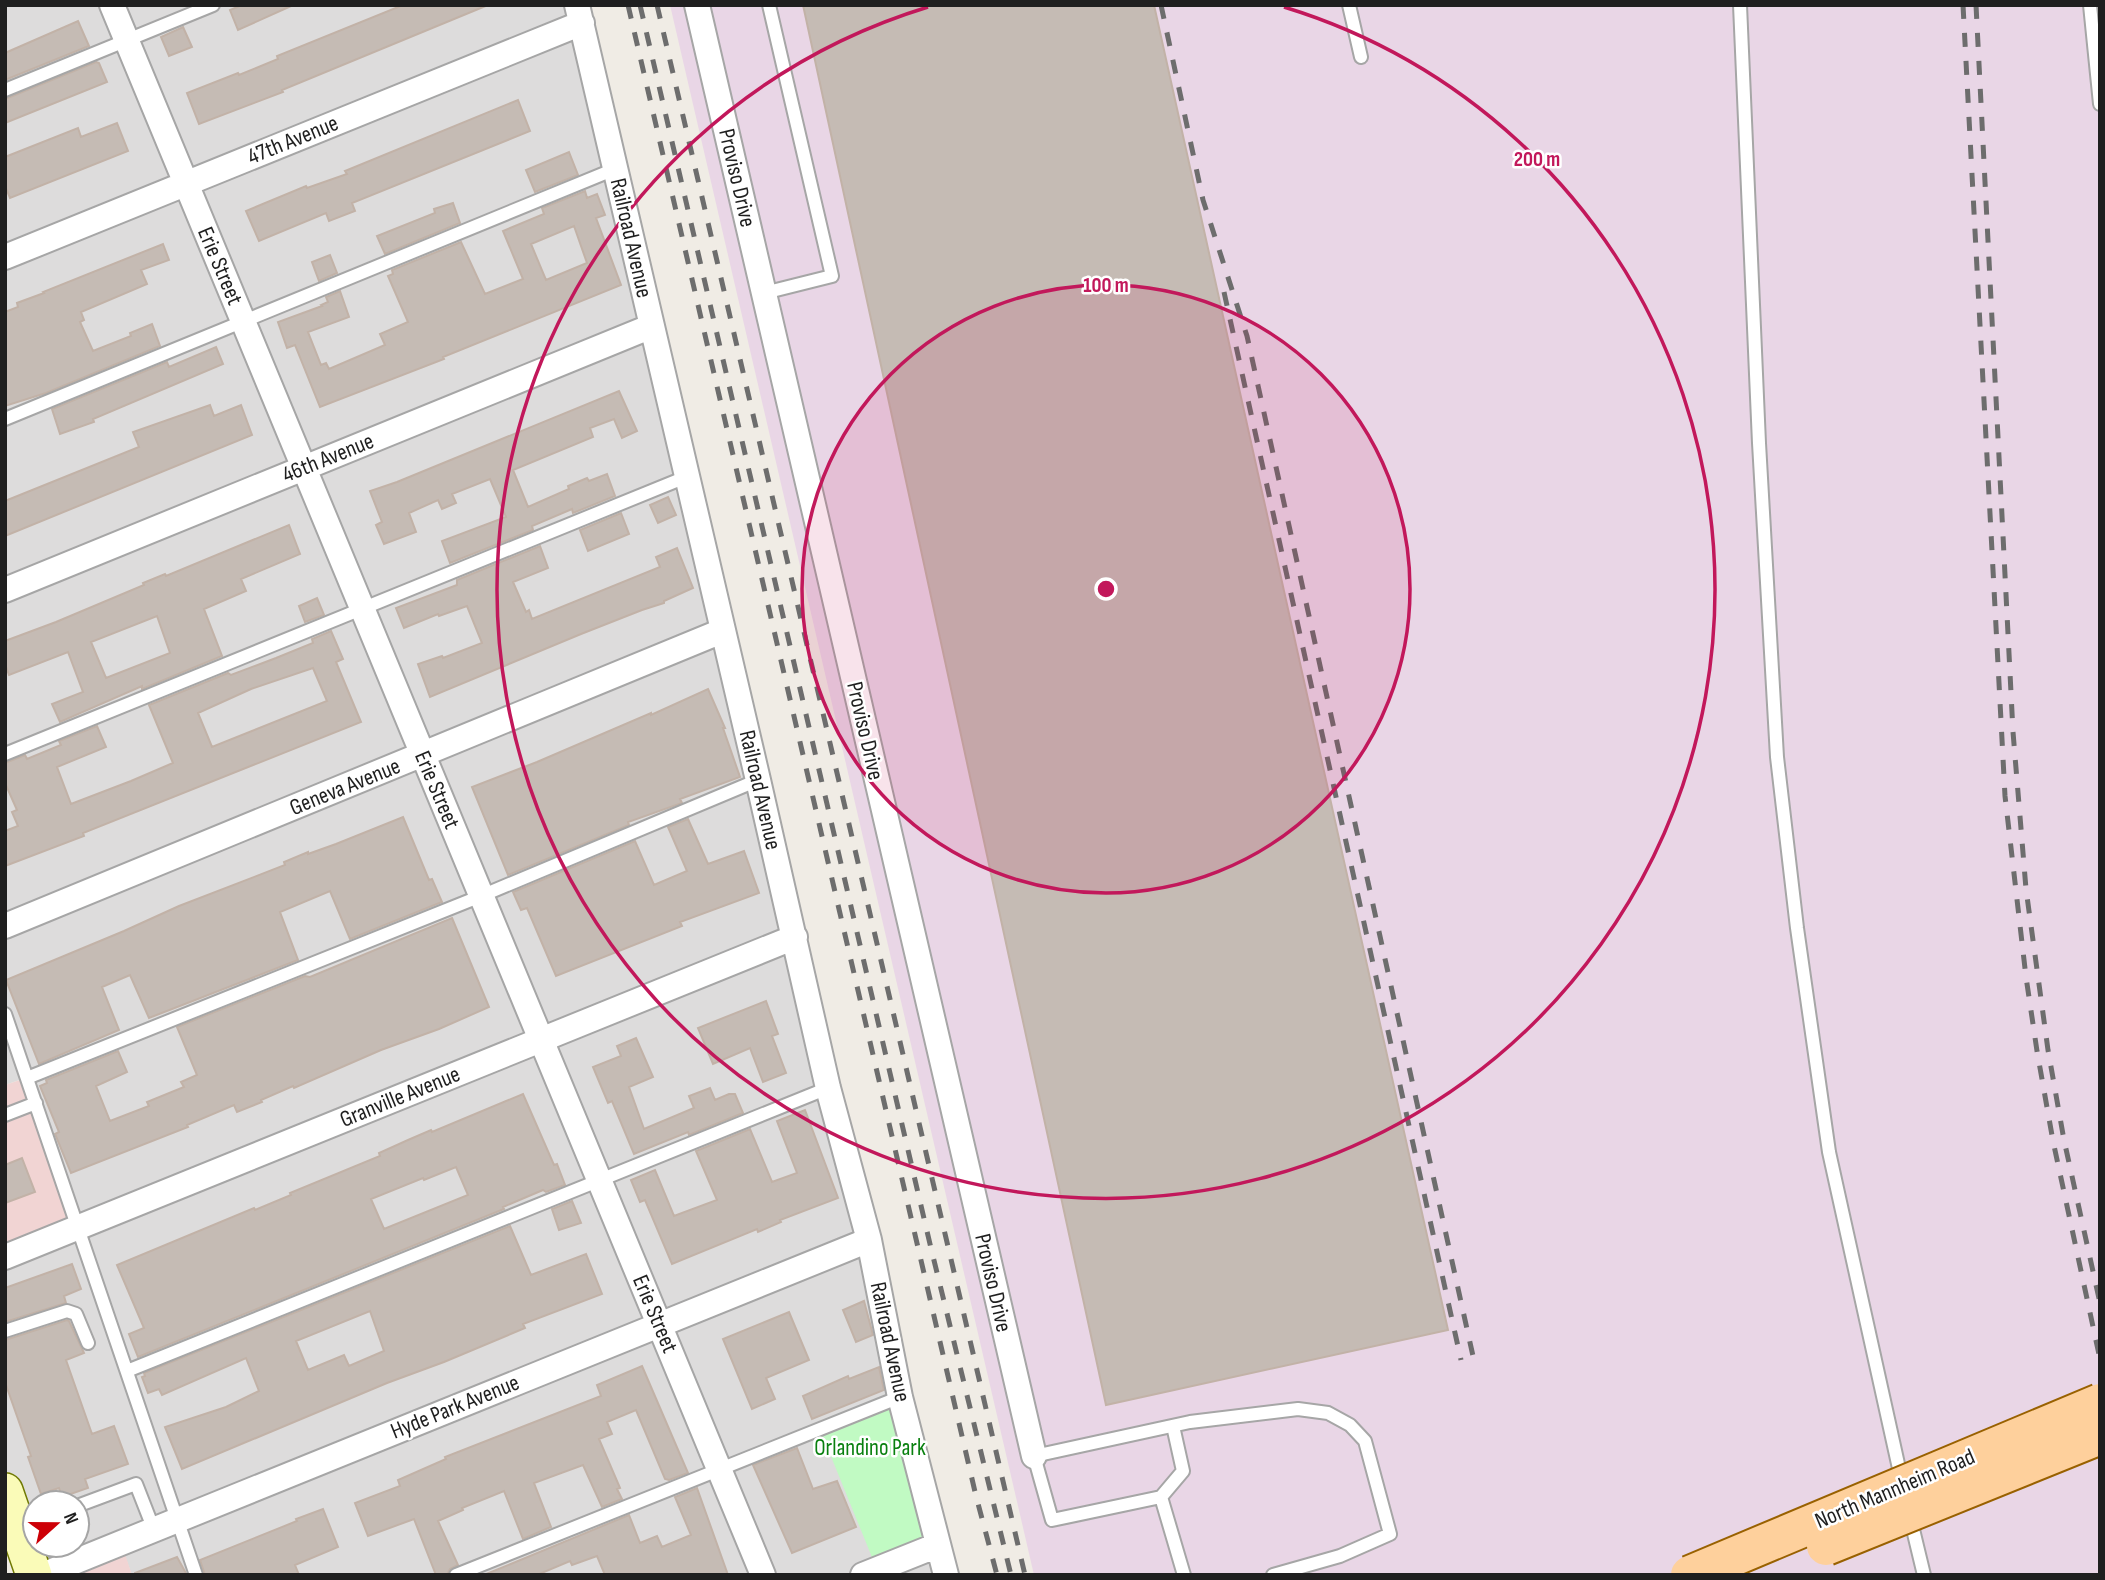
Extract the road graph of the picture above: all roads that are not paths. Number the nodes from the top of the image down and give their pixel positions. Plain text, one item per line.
1 (112, 5) edge
2 (213, 5) edge
3 (697, 5) edge
4 (769, 5) edge
5 (1349, 5) edge
6 (1740, 5) edge
7 (2090, 5) edge
8 (579, 14) edge
9 (127, 40) junction
10 (1361, 57) dead end
11 (5, 90) edge
12 (2100, 104) edge
13 (615, 169) junction
14 (186, 184) junction
15 (5, 257) edge
16 (764, 292) junction
17 (243, 321) junction
18 (652, 326) junction
19 (5, 419) edge
20 (303, 468) junction
21 (687, 477) junction
22 (5, 590) edge
23 (363, 609) junction
24 (722, 631) junction
25 (5, 754) edge
26 (423, 755) junction
27 (758, 780) junction
28 (481, 896) junction
29 (5, 926) edge
30 (795, 937) junction
31 (5, 1014) edge
32 (541, 1040) junction
33 (27, 1078) junction
34 (828, 1088) junction
35 (36, 1103) junction
36 (5, 1115) edge
37 (600, 1181) junction
38 (78, 1227) junction
39 (869, 1240) junction
40 (5, 1257) edge
41 (660, 1325) junction
42 (5, 1331) edge
43 (88, 1343) dead end
44 (127, 1371) junction
45 (900, 1397) junction
46 (2100, 1403) edge
47 (1173, 1426) junction
48 (2100, 1435) edge
49 (1034, 1456) junction
50 (720, 1469) junction
51 (5, 1491) edge
52 (1161, 1497) junction
53 (91, 1501) edge
54 (177, 1520) junction
55 (154, 1530) junction
56 (938, 1545) junction
57 (34, 1575) edge
58 (42, 1575) edge
59 (196, 1575) edge
60 (456, 1575) edge
61 (763, 1575) edge
62 (863, 1575) edge
63 (946, 1575) edge
64 (1184, 1575) edge
65 (1273, 1575) edge
66 (1690, 1575) edge
67 (1756, 1575) edge
68 (1924, 1575) edge

1 - 9 street, Erie Street
2 - 9 lane
3 - 16 street, Proviso Drive
4 - 16 lane
5 - 10 lane
6 - 68 lane
7 - 12 lane
8 - 13 street, Railroad Avenue
8 - 14 street, 47th Avenue
9 - 11 lane
9 - 14 street, Erie Street
13 - 17 lane
13 - 18 street, Railroad Avenue
14 - 15 street, 47th Avenue
14 - 17 street, Erie Street
16 - 49 street, Proviso Drive
17 - 19 lane
17 - 20 street, Erie Street
18 - 20 street, 46th Avenue
18 - 21 street, Railroad Avenue
20 - 22 street, 46th Avenue
20 - 23 street, Erie Street
21 - 23 lane
21 - 24 street, Railroad Avenue
23 - 25 lane
23 - 26 street, Erie Street
24 - 26 street, Geneva Avenue
24 - 27 street, Railroad Avenue
26 - 28 street, Erie Street
26 - 29 street, Geneva Avenue
27 - 28 lane
27 - 30 street, Railroad Avenue
28 - 32 street, Erie Street
28 - 33 lane
30 - 32 street, Granville Avenue
30 - 34 street, Railroad Avenue
31 - 33 lane
32 - 37 street, Erie Street
32 - 38 street, Granville Avenue
33 - 35 lane
34 - 37 lane
34 - 39 street, Railroad Avenue
35 - 36 lane
35 - 38 lane
37 - 41 street, Erie Street
37 - 44 lane
38 - 40 street, Granville Avenue
38 - 44 lane
39 - 41 street, Hyde Park Avenue
39 - 45 street, Railroad Avenue
41 - 50 street, Erie Street
41 - 54 street, Hyde Park Avenue
42 - 43 lane
44 - 54 lane
45 - 50 lane
45 - 56 street, Railroad Avenue
46 - 66 main road, North Mannheim Road, bridge
47 - 49 lane
47 - 52 lane
47 - 65 lane
48 - 67 main road, North Mannheim Road, bridge
49 - 52 lane
50 - 60 lane
50 - 61 street, Erie Street
51 - 57 main road
52 - 64 lane
53 - 55 lane
54 - 55 street, Hyde Park Avenue
54 - 59 lane
55 - 58 street, Hyde Park Avenue
56 - 62 street
56 - 63 street, Railroad Avenue

